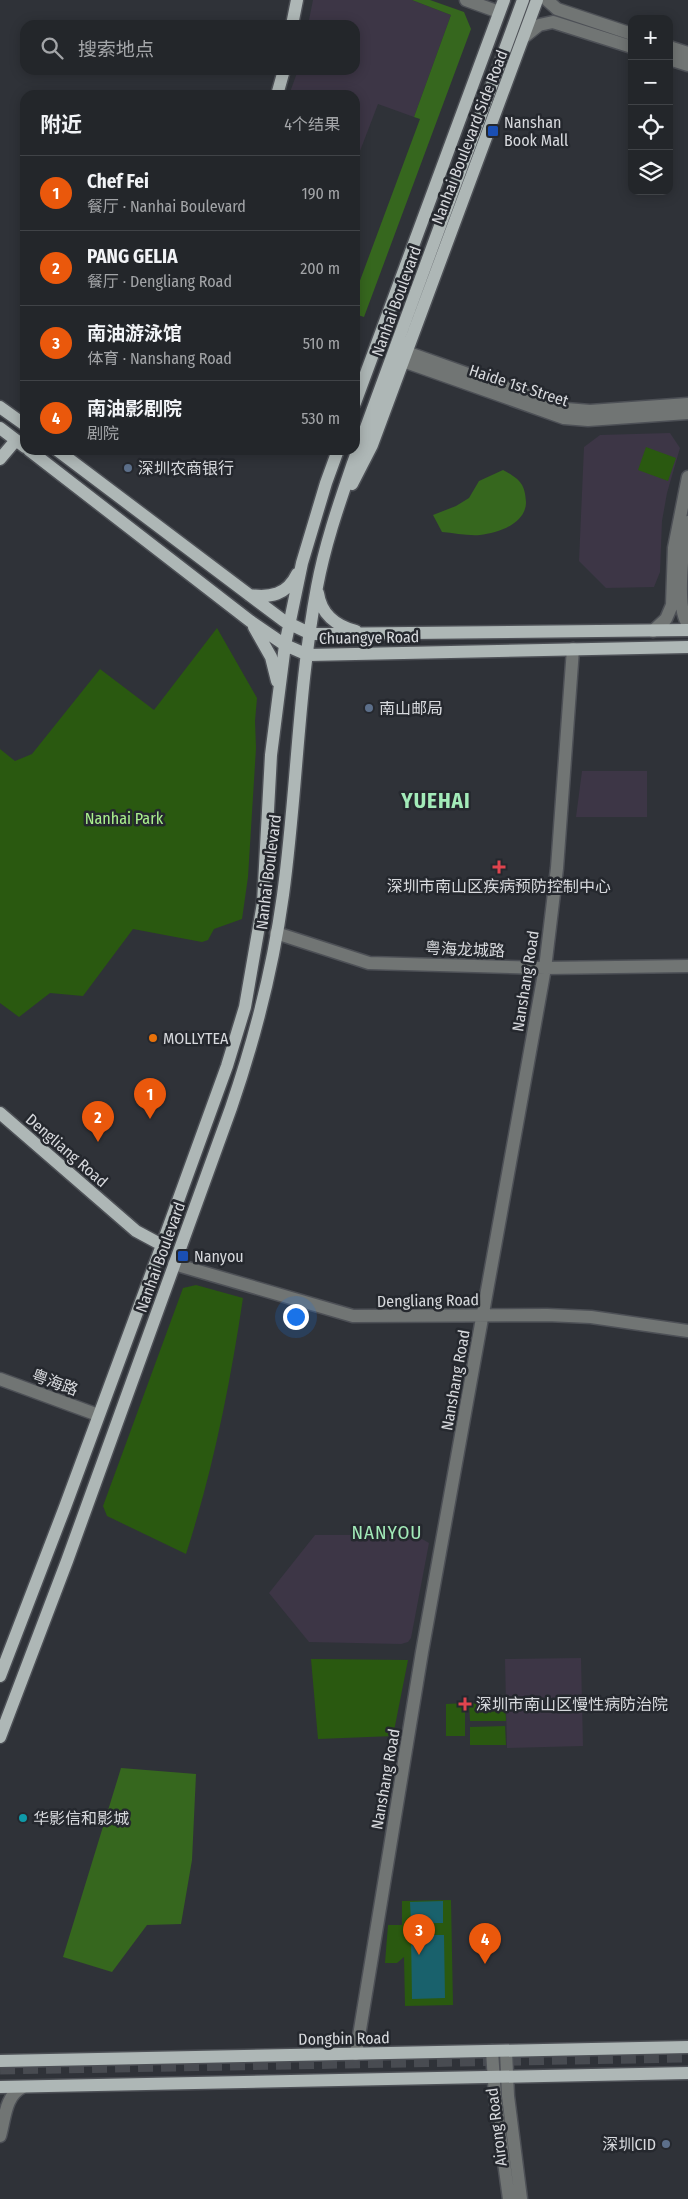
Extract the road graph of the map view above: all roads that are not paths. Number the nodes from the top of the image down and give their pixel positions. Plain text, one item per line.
1 (297, 0) edge
2 (466, 0) edge
3 (523, 0) edge
4 (536, 0) edge
5 (547, 0) edge
6 (501, 6) edge
7 (293, 20) edge
8 (628, 33) edge
9 (524, 37) junction
10 (628, 45) edge
11 (673, 48) edge
12 (688, 53) edge
13 (672, 60) edge
14 (688, 65) edge
15 (499, 66) junction
16 (283, 75) edge
17 (278, 90) edge
18 (494, 115) junction
19 (404, 357) junction
20 (360, 389) edge
21 (688, 404) edge
22 (0, 407) edge
23 (688, 413) edge
24 (20, 420) edge
25 (0, 428) edge
26 (20, 443) edge
27 (360, 445) edge
28 (35, 455) edge
29 (65, 455) edge
30 (336, 455) edge
31 (356, 455) edge
32 (0, 458) edge
33 (688, 477) edge
34 (338, 505) junction
35 (688, 522) edge
36 (302, 563) junction
37 (318, 586) junction
38 (248, 594) junction
39 (250, 621) junction
40 (289, 624) junction
41 (688, 624) edge
42 (688, 630) edge
43 (653, 631) junction
44 (368, 633) junction
45 (311, 634) junction
46 (285, 645) junction
47 (688, 647) edge
48 (573, 649) junction
49 (308, 655) junction
50 (278, 696) junction
51 (276, 933) junction
52 (688, 966) edge
53 (545, 968) junction
54 (0, 1113) edge
55 (162, 1245) junction
56 (174, 1264) junction
57 (483, 1316) junction
58 (688, 1331) edge
59 (0, 1379) edge
60 (98, 1415) junction
61 (0, 1676) edge
62 (0, 1737) edge
63 (688, 2047) edge
64 (492, 2051) junction
65 (506, 2051) junction
66 (356, 2054) junction
67 (0, 2061) edge
68 (688, 2073) edge
69 (506, 2077) junction
70 (493, 2078) junction
71 (23, 2086) junction
72 (0, 2087) edge
73 (0, 2106) edge
74 (1, 2130) edge
75 (509, 2199) edge
76 (521, 2199) edge

1 - 7 main road
2 - 6 street
3 - 15 main road, Nanhai Boulevard
4 - 9 main road, Nanhai Boulevard Side Road
5 - 8 street
6 - 20 main road, Nanhai Boulevard
9 - 10 street
9 - 18 main road, Nanhai Boulevard Side Road
11 - 12 street
13 - 14 street
15 - 18 main road
15 - 27 main road, Nanhai Boulevard
16 - 17 main road
18 - 19 main road, Nanhai Boulevard Side Road
19 - 21 street, Haide 1st Street
19 - 23 street, Haide 1st Street
19 - 34 main road, Nanhai Boulevard Side Road
22 - 24 main road
25 - 26 main road
26 - 32 main road
28 - 39 main road, Chuangye Road
29 - 38 main road, Chuangye Road
30 - 36 main road, Nanhai Boulevard
31 - 34 main road, Nanhai Boulevard
33 - 43 street
34 - 37 main road, Nanhai Boulevard
35 - 41 street
36 - 38 main road
36 - 40 main road, Nanhai Boulevard
37 - 44 main road
37 - 45 main road, Nanhai Boulevard
38 - 40 main road, Chuangye Road
39 - 46 main road, Chuangye Road
39 - 50 main road
40 - 45 main road, Chuangye Road
40 - 46 main road, Nanhai Boulevard
42 - 43 main road, Chuangye Road
43 - 44 main road, Chuangye Road
44 - 45 main road, Chuangye Road
45 - 49 main road, Nanhai Boulevard
46 - 49 main road, Chuangye Road
46 - 50 main road, Nanhai Boulevard
47 - 48 main road, Chuangye Road
48 - 49 main road, Chuangye Road
48 - 53 street, Nanshang Road
49 - 51 main road, Nanhai Boulevard
50 - 55 main road, Nanhai Boulevard
51 - 53 street, 粤海龙城路
51 - 56 main road, Nanhai Boulevard
52 - 53 street, 粤海龙城路
53 - 57 street, Nanshang Road
54 - 55 main road, Dengliang Road
55 - 60 main road, Nanhai Boulevard
56 - 57 street, Dengliang Road
56 - 62 main road, Nanhai Boulevard
57 - 58 street, Dengliang Road
57 - 66 street, Nanshang Road
59 - 60 street, 粤海路
60 - 61 main road, Nanhai Boulevard
63 - 65 main road, Dongbin Road
64 - 65 main road, Dongbin Road
64 - 66 main road, Dongbin Road
64 - 70 street, Airong Road
65 - 69 street, Airong Road
66 - 67 main road, Dongbin Road
68 - 69 main road
69 - 70 main road
69 - 76 street, Airong Road
70 - 71 main road
70 - 75 street, Airong Road
71 - 72 main road
71 - 74 street
73 - 74 street

